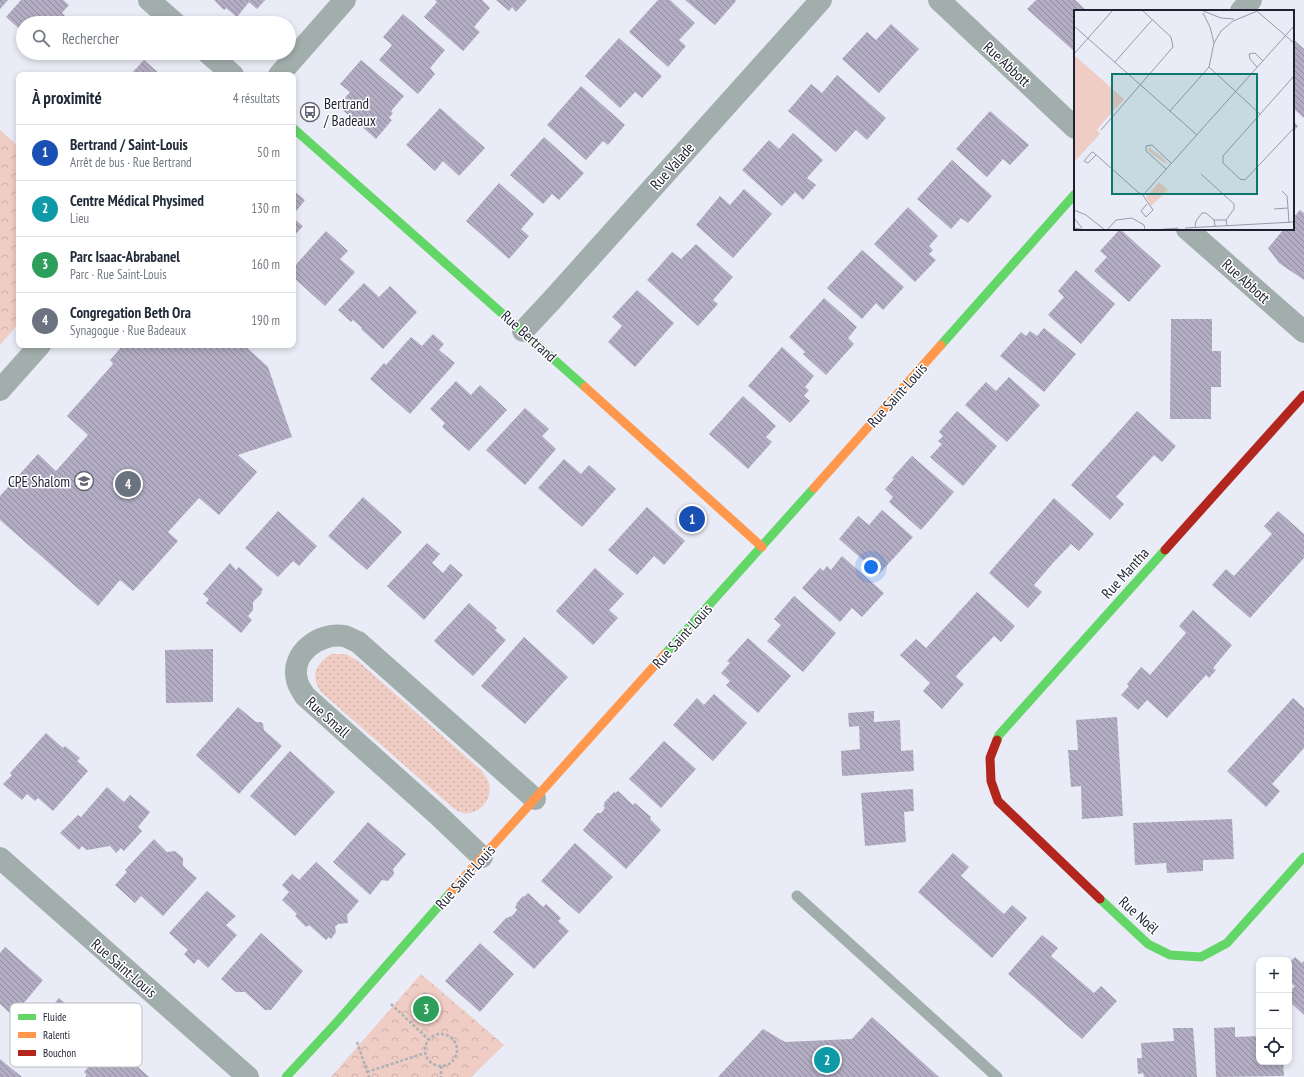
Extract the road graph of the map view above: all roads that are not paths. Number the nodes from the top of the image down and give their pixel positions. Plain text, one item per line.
1 (149, 0) edge
2 (345, 0) edge
3 (821, 0) edge
4 (939, 0) edge
5 (1250, 0) edge
6 (1241, 10) edge
7 (166, 16) edge
8 (296, 56) edge
9 (216, 60) edge
10 (292, 60) edge
11 (230, 72) edge
12 (282, 72) edge
13 (1074, 127) edge
14 (296, 131) edge
15 (1074, 195) edge
16 (1188, 230) edge
17 (523, 331) junction
18 (1304, 332) edge
19 (37, 348) edge
20 (0, 390) edge
21 (1304, 395) edge
22 (762, 547) junction
23 (991, 781) joint
24 (535, 799) junction
25 (482, 857) junction
26 (1304, 857) edge
27 (0, 858) edge
28 (797, 896) dead end
29 (248, 1077) edge
30 (286, 1077) edge
31 (997, 1077) edge

1 - 7 street
2 - 8 street
3 - 17 street, Rue Valade
4 - 13 street, Rue Abbott
5 - 6 street
9 - 11 street
10 - 12 street
14 - 17 street, Rue Bertrand
15 - 22 street, Rue Saint-Louis
16 - 18 street, Rue Abbott
17 - 22 street, Rue Bertrand
19 - 20 street
21 - 23 street, Rue Mantha
22 - 24 street, Rue Saint-Louis
23 - 26 street, Rue Noël
24 - 25 street, Rue Saint-Louis
24 - 25 street, Rue Small
25 - 30 street, Rue Saint-Louis
27 - 29 street, Rue Saint-Louis
28 - 31 lane

